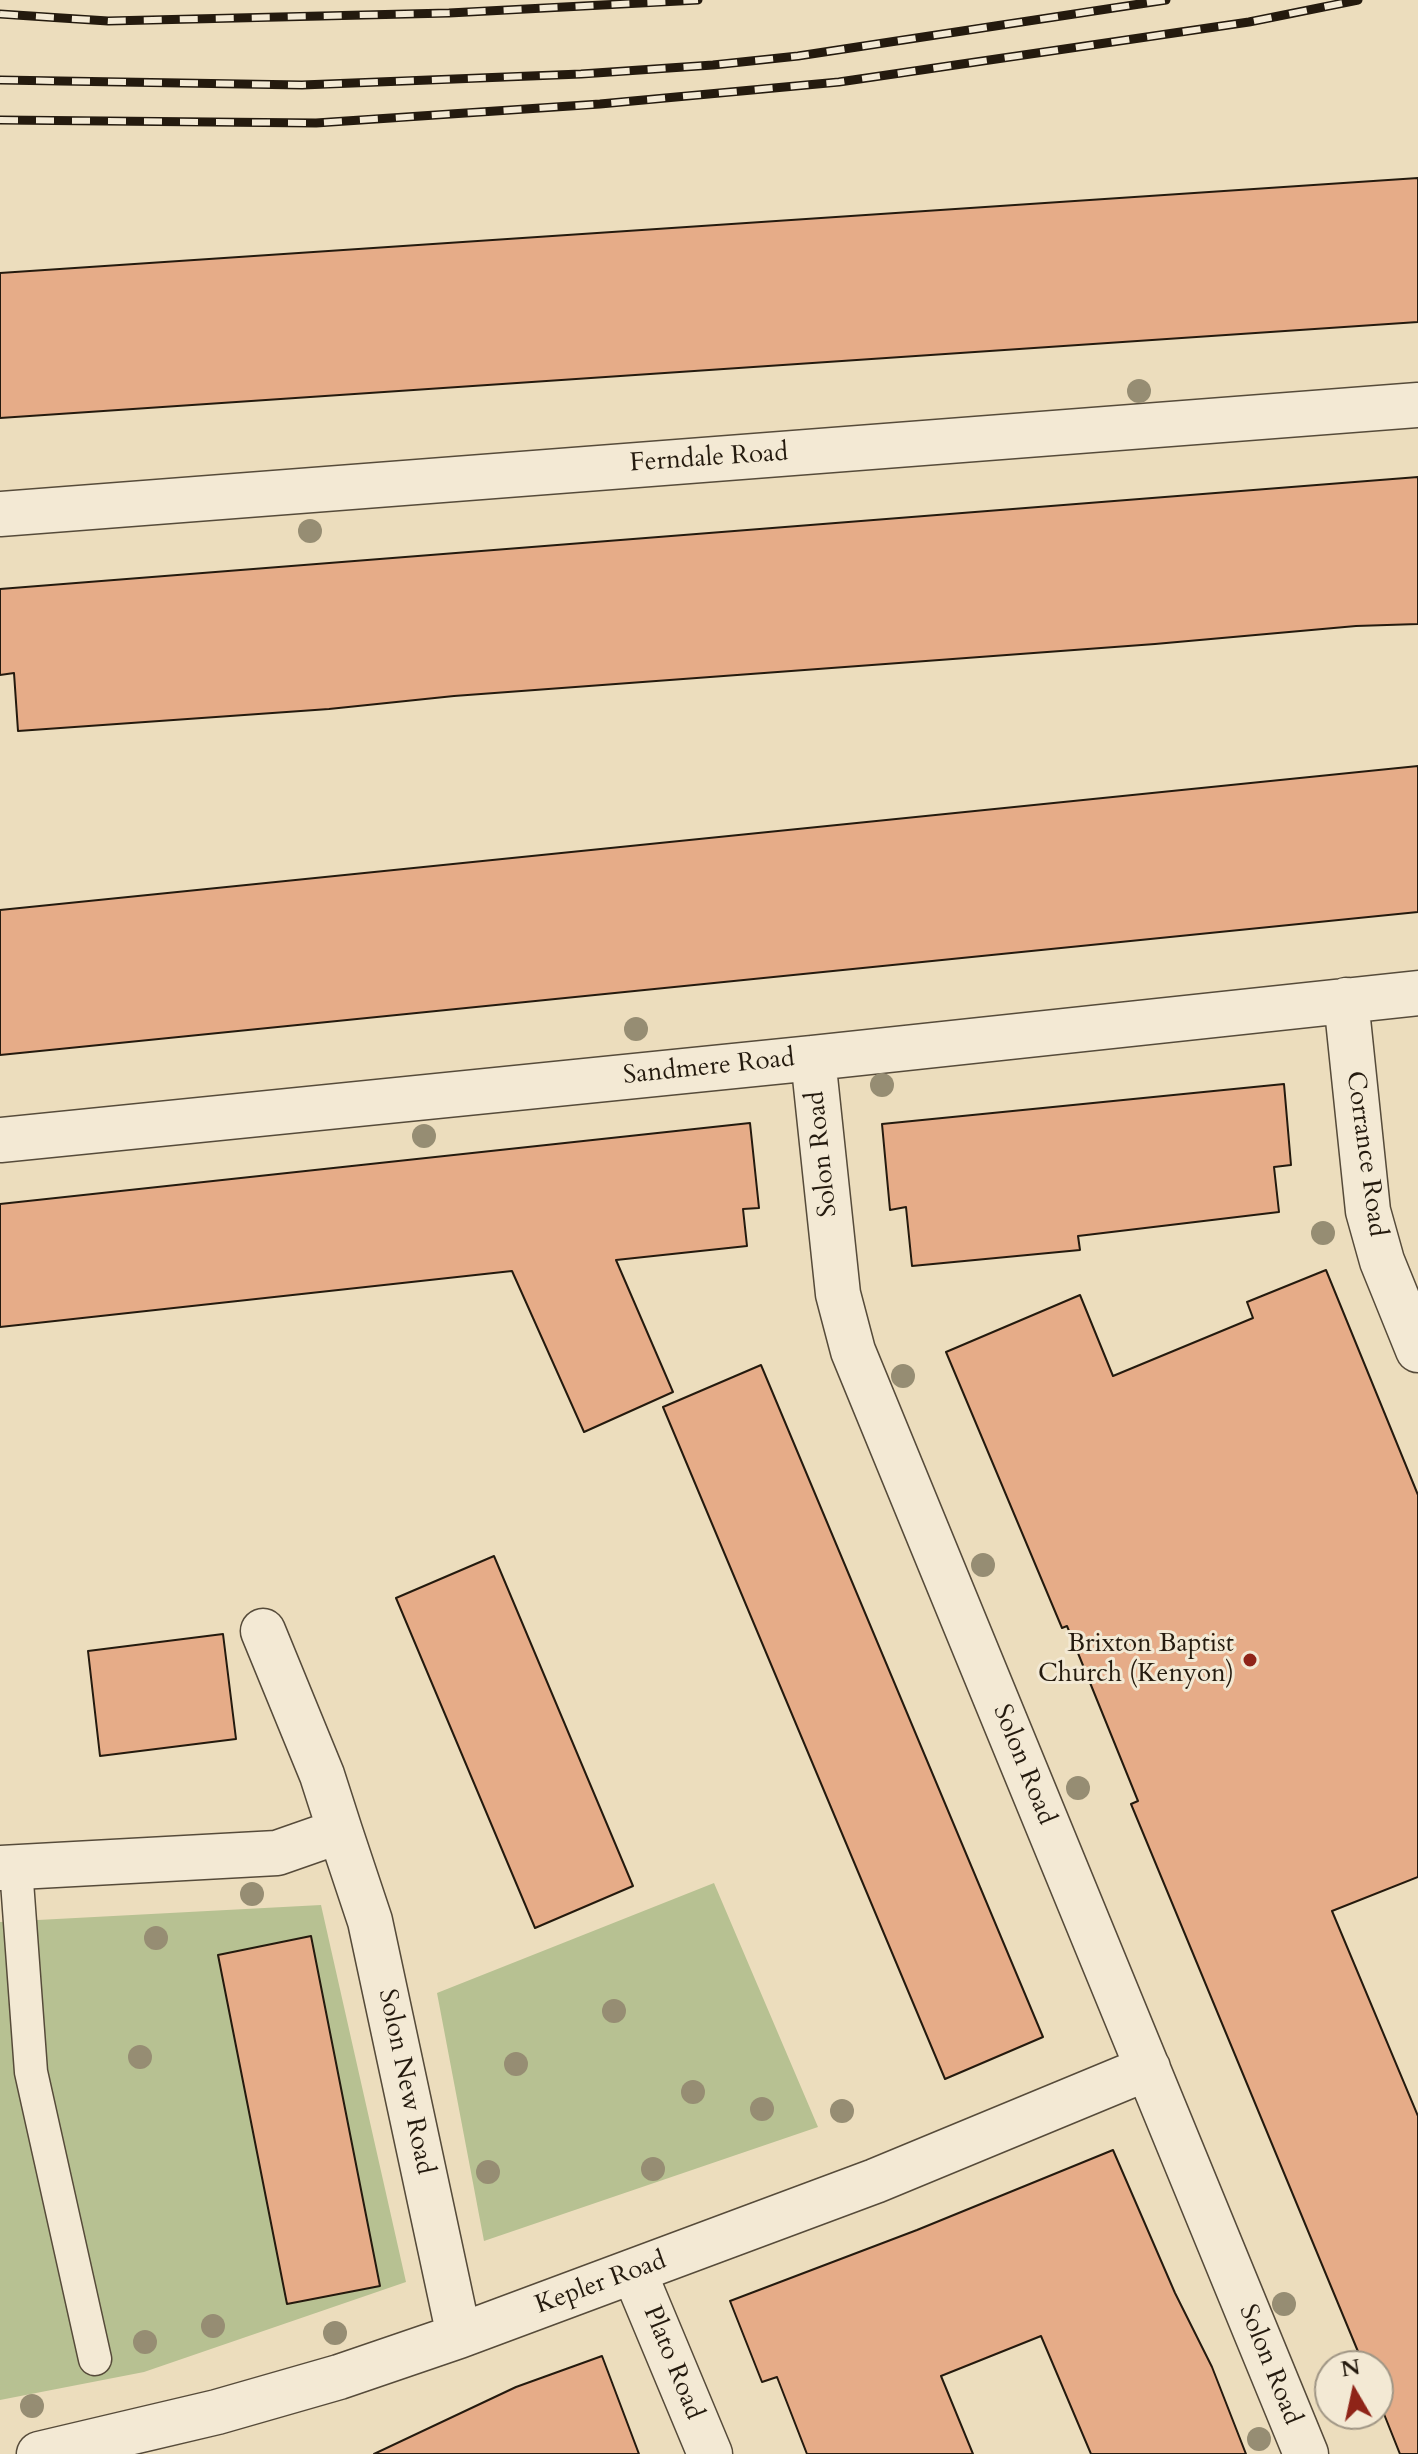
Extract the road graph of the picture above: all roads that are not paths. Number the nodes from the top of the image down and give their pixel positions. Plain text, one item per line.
1 (1418, 405) edge
2 (0, 514) edge
3 (1418, 993) edge
4 (1346, 1000) junction
5 (813, 1058) junction
6 (0, 1140) edge
7 (1418, 1350) edge
8 (263, 1631) dead end
9 (340, 1831) junction
10 (8, 1868) edge
11 (1148, 2068) junction
12 (634, 2272) junction
13 (459, 2336) junction
14 (95, 2359) dead end
15 (53, 2453) edge
16 (710, 2454) edge
17 (1306, 2454) edge

1 - 2 street, Ferndale Road
3 - 4 street, Sandmere Road
4 - 5 street, Sandmere Road
4 - 7 street, Corrance Road
5 - 6 street, Sandmere Road
5 - 11 street, Solon Road
8 - 9 street, Solon New Road
9 - 10 street
9 - 13 street, Solon New Road
10 - 14 lane
11 - 12 street, Kepler Road
11 - 17 street, Solon Road
12 - 13 street, Kepler Road
12 - 16 street, Plato Road
13 - 15 street, Kepler Road

